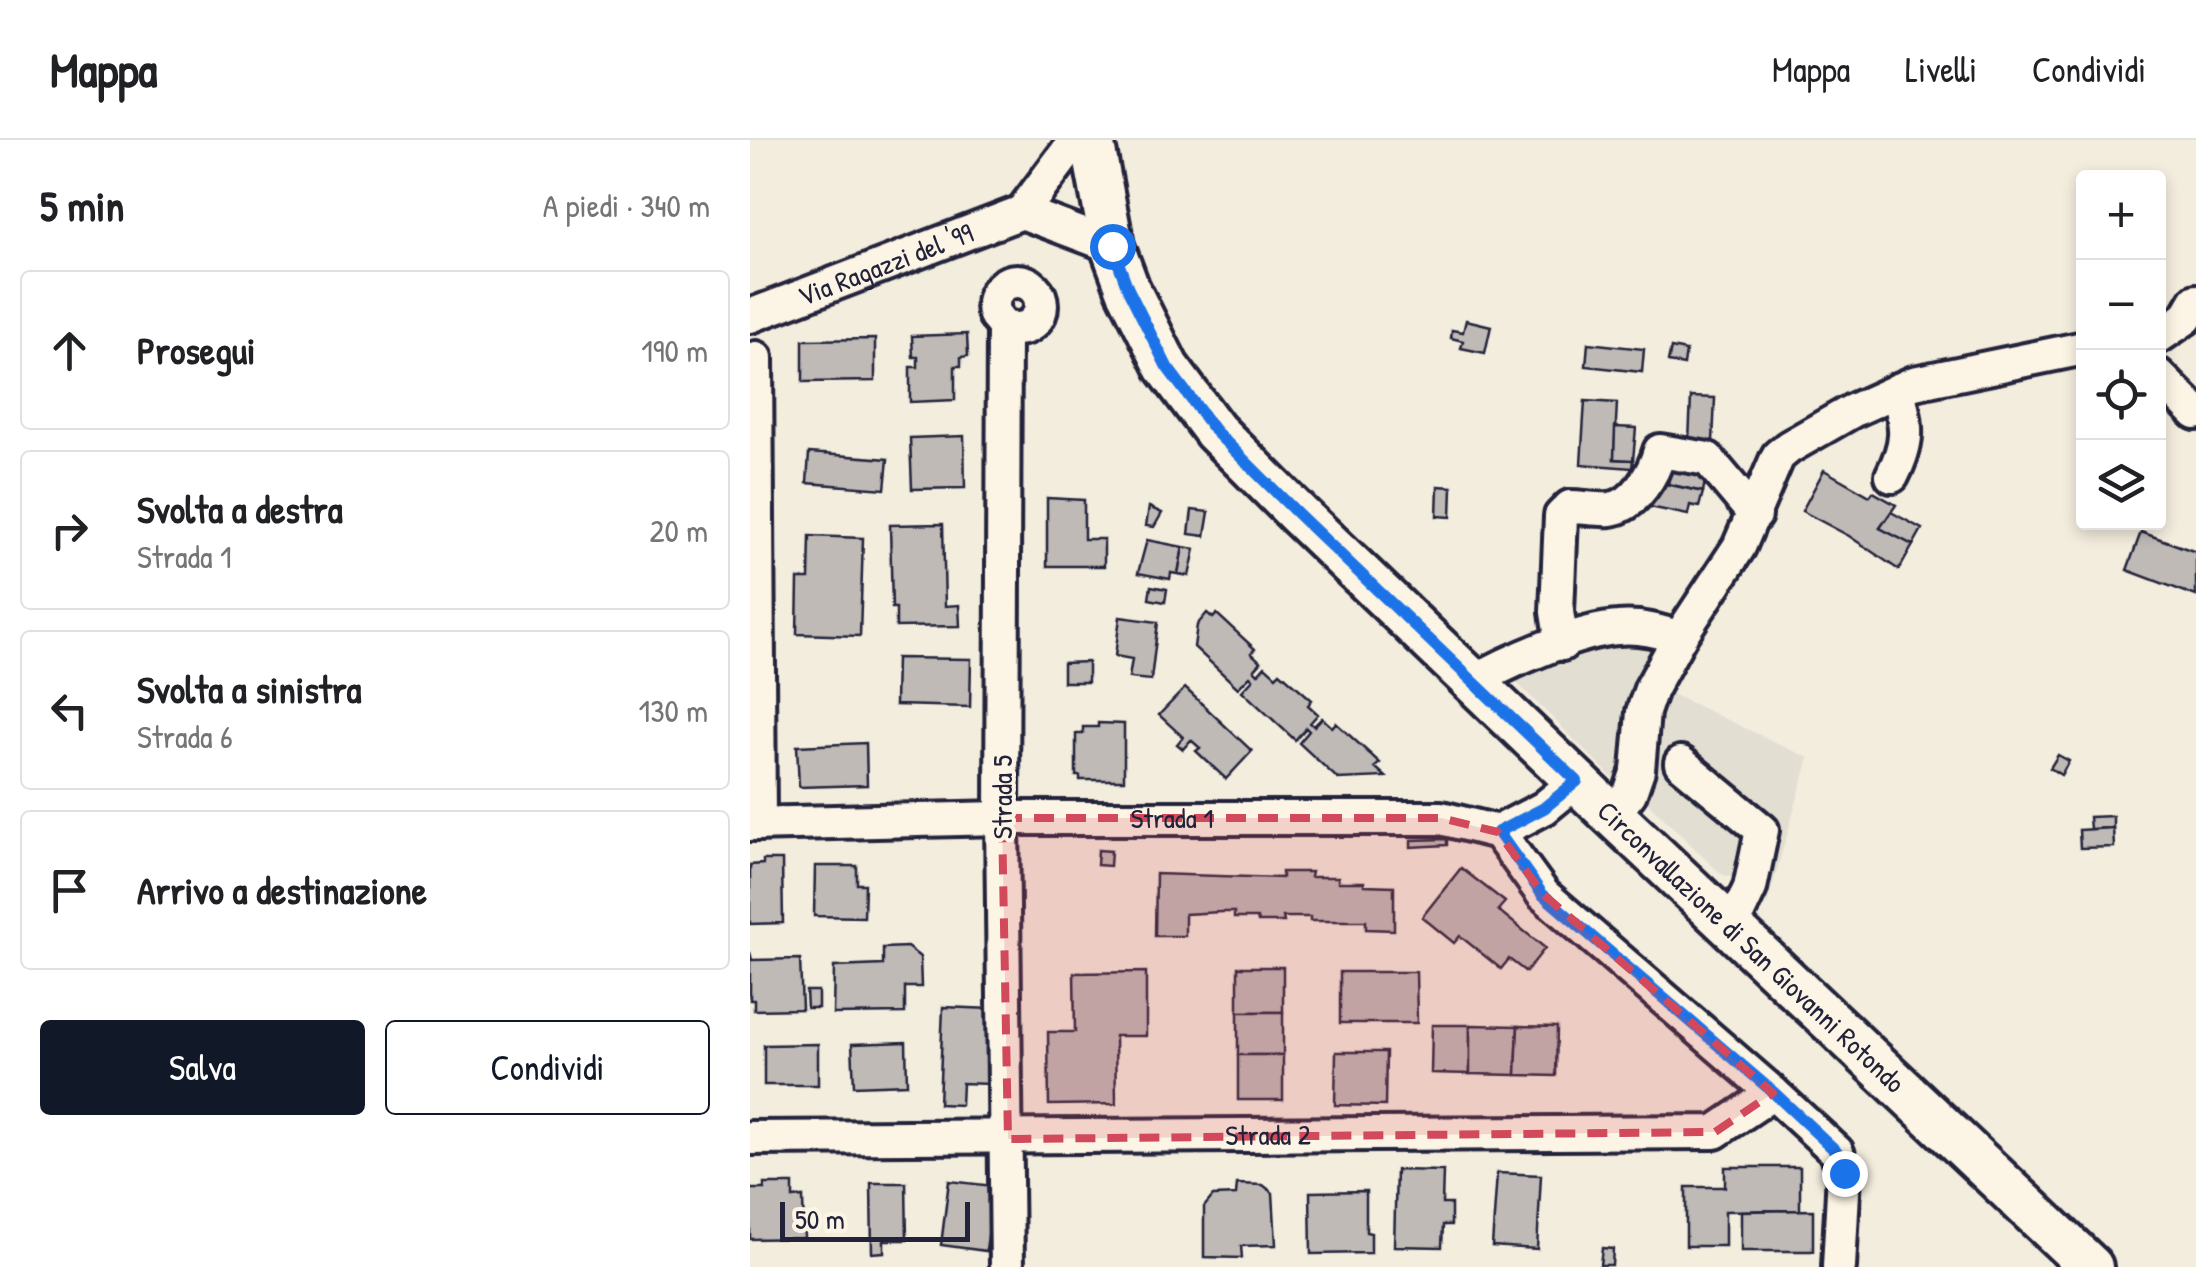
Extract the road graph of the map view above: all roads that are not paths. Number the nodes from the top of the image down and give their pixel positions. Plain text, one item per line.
1 (1076, 140) edge
2 (1092, 140) edge
3 (1022, 212) junction
4 (1112, 246) junction
5 (2196, 300) edge
6 (750, 316) edge
7 (1004, 326) dead end
8 (2166, 331) edge
9 (2076, 350) edge
10 (756, 358) dead end
11 (2166, 383) edge
12 (1898, 390) junction
13 (2196, 413) edge
14 (1892, 476) dead end
15 (1755, 515) junction
16 (1679, 638) junction
17 (1562, 644) junction
18 (1474, 682) junction
19 (1681, 763) dead end
20 (1577, 781) junction
21 (1612, 815) junction
22 (1002, 818) junction
23 (754, 824) edge
24 (1498, 832) junction
25 (1731, 928) junction
26 (1773, 1092) junction
27 (750, 1138) edge
28 (1008, 1139) junction
29 (1007, 1267) edge
30 (1840, 1267) edge
31 (2092, 1267) edge

1 - 3 street
2 - 4 main road, Circonvallazione di San Giovanni Rotondo
3 - 4 street
3 - 6 street, Via Ragazzi del '99
4 - 18 main road, Circonvallazione di San Giovanni Rotondo
5 - 8 street
7 - 22 street, Strada 5
9 - 12 street
10 - 23 street
11 - 13 street
12 - 14 street
12 - 15 street
15 - 16 street
15 - 17 street
16 - 17 street
16 - 21 street
17 - 18 street
18 - 20 main road, Circonvallazione di San Giovanni Rotondo
19 - 25 street
20 - 21 main road, Circonvallazione di San Giovanni Rotondo
20 - 24 street
21 - 25 main road, Circonvallazione di San Giovanni Rotondo
22 - 23 street, Strada 1
22 - 24 street, Strada 1
22 - 28 street, Strada 5
24 - 26 street
25 - 31 main road, Circonvallazione di San Giovanni Rotondo
26 - 28 street, Strada 2
26 - 30 street
27 - 28 street, Strada 2
28 - 29 street, Strada 5

